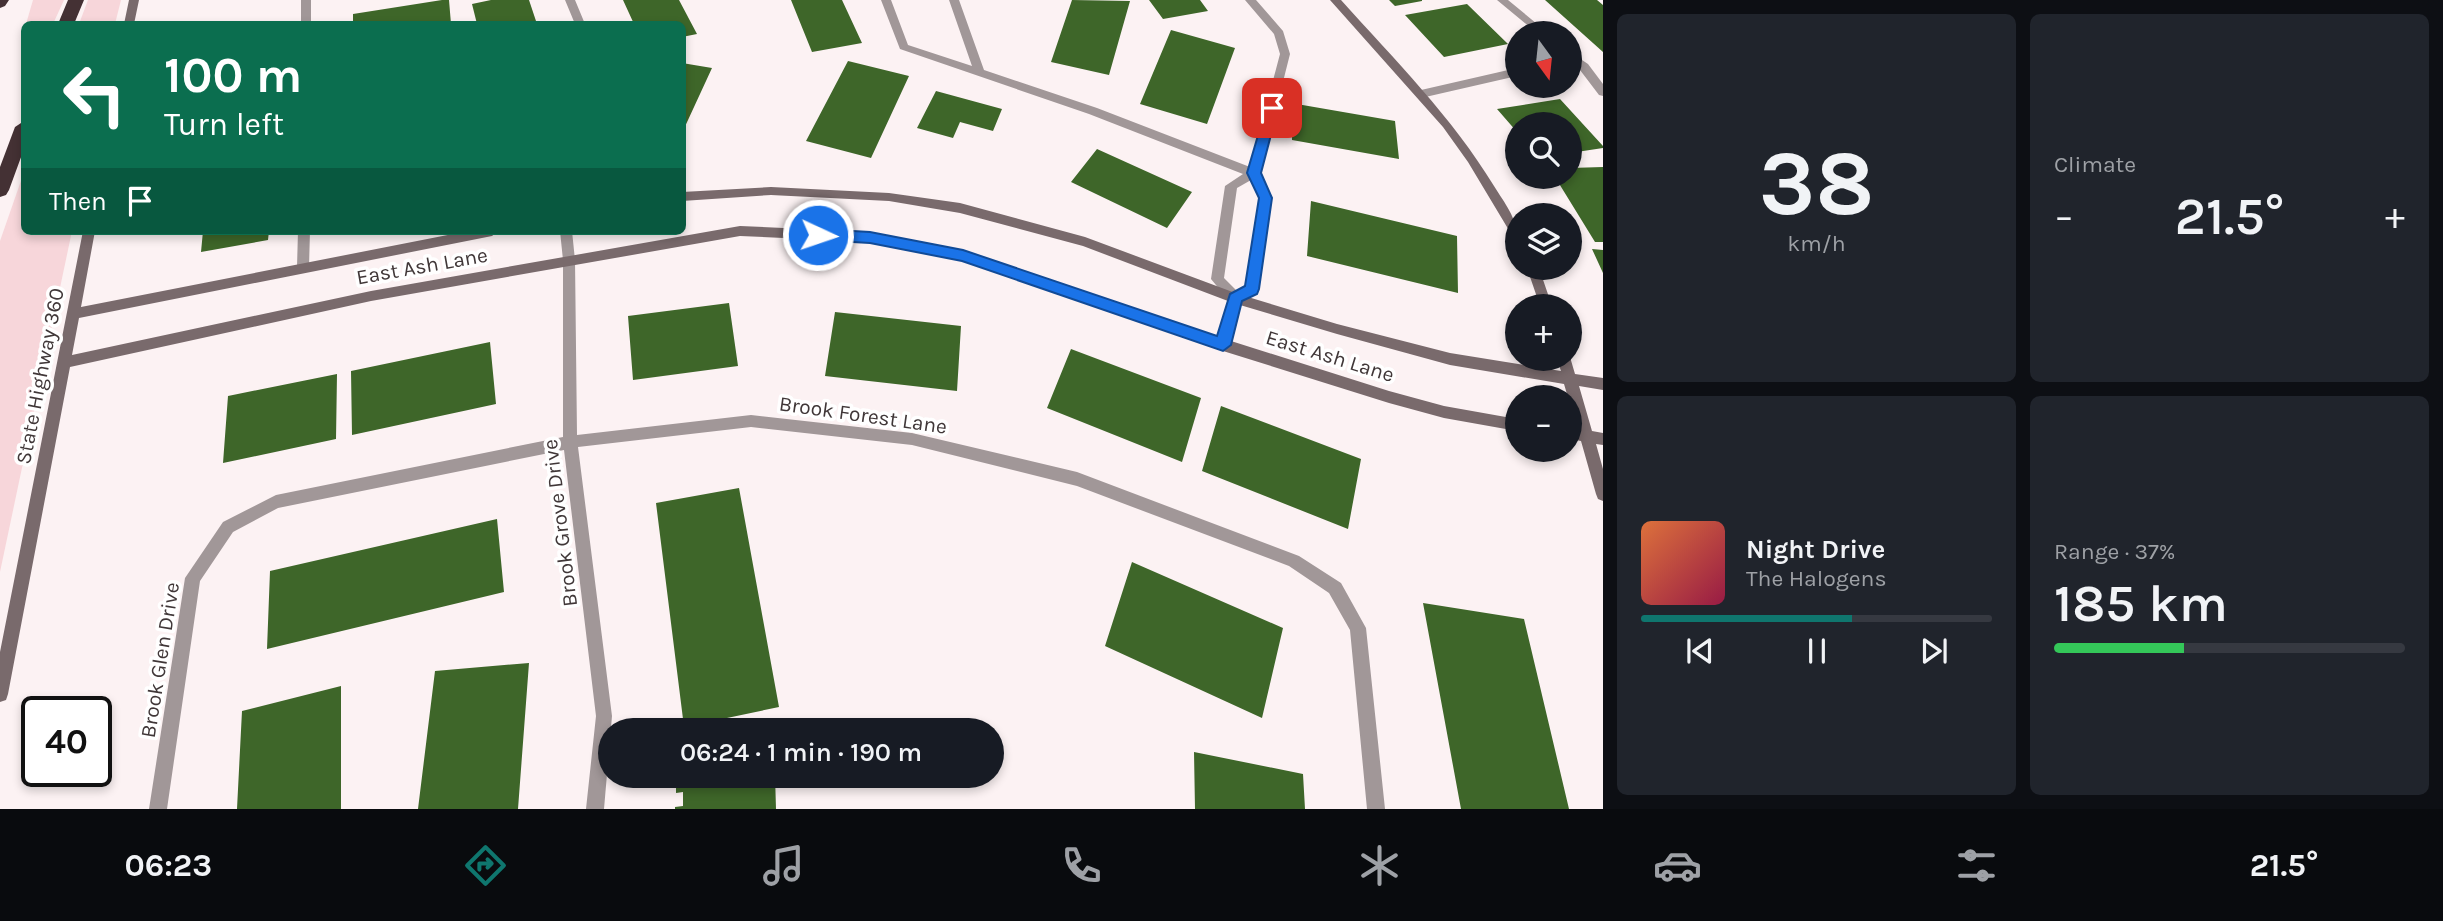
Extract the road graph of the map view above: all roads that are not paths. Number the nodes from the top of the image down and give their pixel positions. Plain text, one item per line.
1 (76, 0) edge
2 (134, 0) edge
3 (306, 0) edge
4 (570, 0) edge
5 (886, 0) edge
6 (954, 0) edge
7 (1250, 0) edge
8 (1335, 0) edge
9 (1502, 0) edge
10 (67, 21) edge
11 (130, 21) edge
12 (306, 21) edge
13 (579, 21) edge
14 (1528, 21) edge
15 (1582, 69) edge
16 (981, 74) junction
17 (1505, 75) edge
18 (1603, 92) edge
19 (1421, 94) junction
20 (21, 135) edge
21 (1254, 173) junction
22 (0, 190) edge
23 (686, 197) edge
24 (1505, 214) edge
25 (88, 235) edge
26 (303, 235) edge
27 (471, 235) edge
28 (566, 235) edge
29 (569, 260) junction
30 (303, 267) junction
31 (1235, 298) junction
32 (73, 314) junction
33 (1223, 345) junction
34 (66, 362) junction
35 (1567, 371) edge
36 (1570, 380) junction
37 (1603, 384) edge
38 (1505, 423) edge
39 (1582, 435) edge
40 (1587, 436) junction
41 (1603, 439) edge
42 (570, 442) junction
43 (1603, 494) edge
44 (228, 527) joint
45 (0, 694) edge
46 (158, 809) edge
47 (595, 809) edge
48 (1377, 809) edge

1 - 10 highway
2 - 11 street
3 - 12 street
4 - 13 street
5 - 16 street
6 - 16 street
7 - 21 street
8 - 19 street
9 - 14 street
15 - 18 street
16 - 21 street
17 - 19 street
19 - 24 street
20 - 22 highway
21 - 31 street
21 - 31 street
23 - 31 street, East Ash Lane
25 - 32 street, State Highway 360
26 - 30 street
27 - 30 street, East Ash Lane
28 - 29 street, Brook Grove Drive
29 - 33 street, East Ash Lane
29 - 34 street, East Ash Lane
29 - 42 street, Brook Grove Drive
30 - 32 street, East Ash Lane
31 - 33 street
31 - 36 street, East Ash Lane
32 - 34 street, State Highway 360
33 - 38 street, East Ash Lane
34 - 45 street, State Highway 360
35 - 36 street
36 - 37 street, East Ash Lane
36 - 40 street
39 - 40 street
40 - 41 street
40 - 43 street
42 - 44 street, Brook Forest Lane
42 - 47 street, Brook Grove Drive
42 - 48 street, Brook Forest Lane
44 - 46 street, Brook Glen Drive

